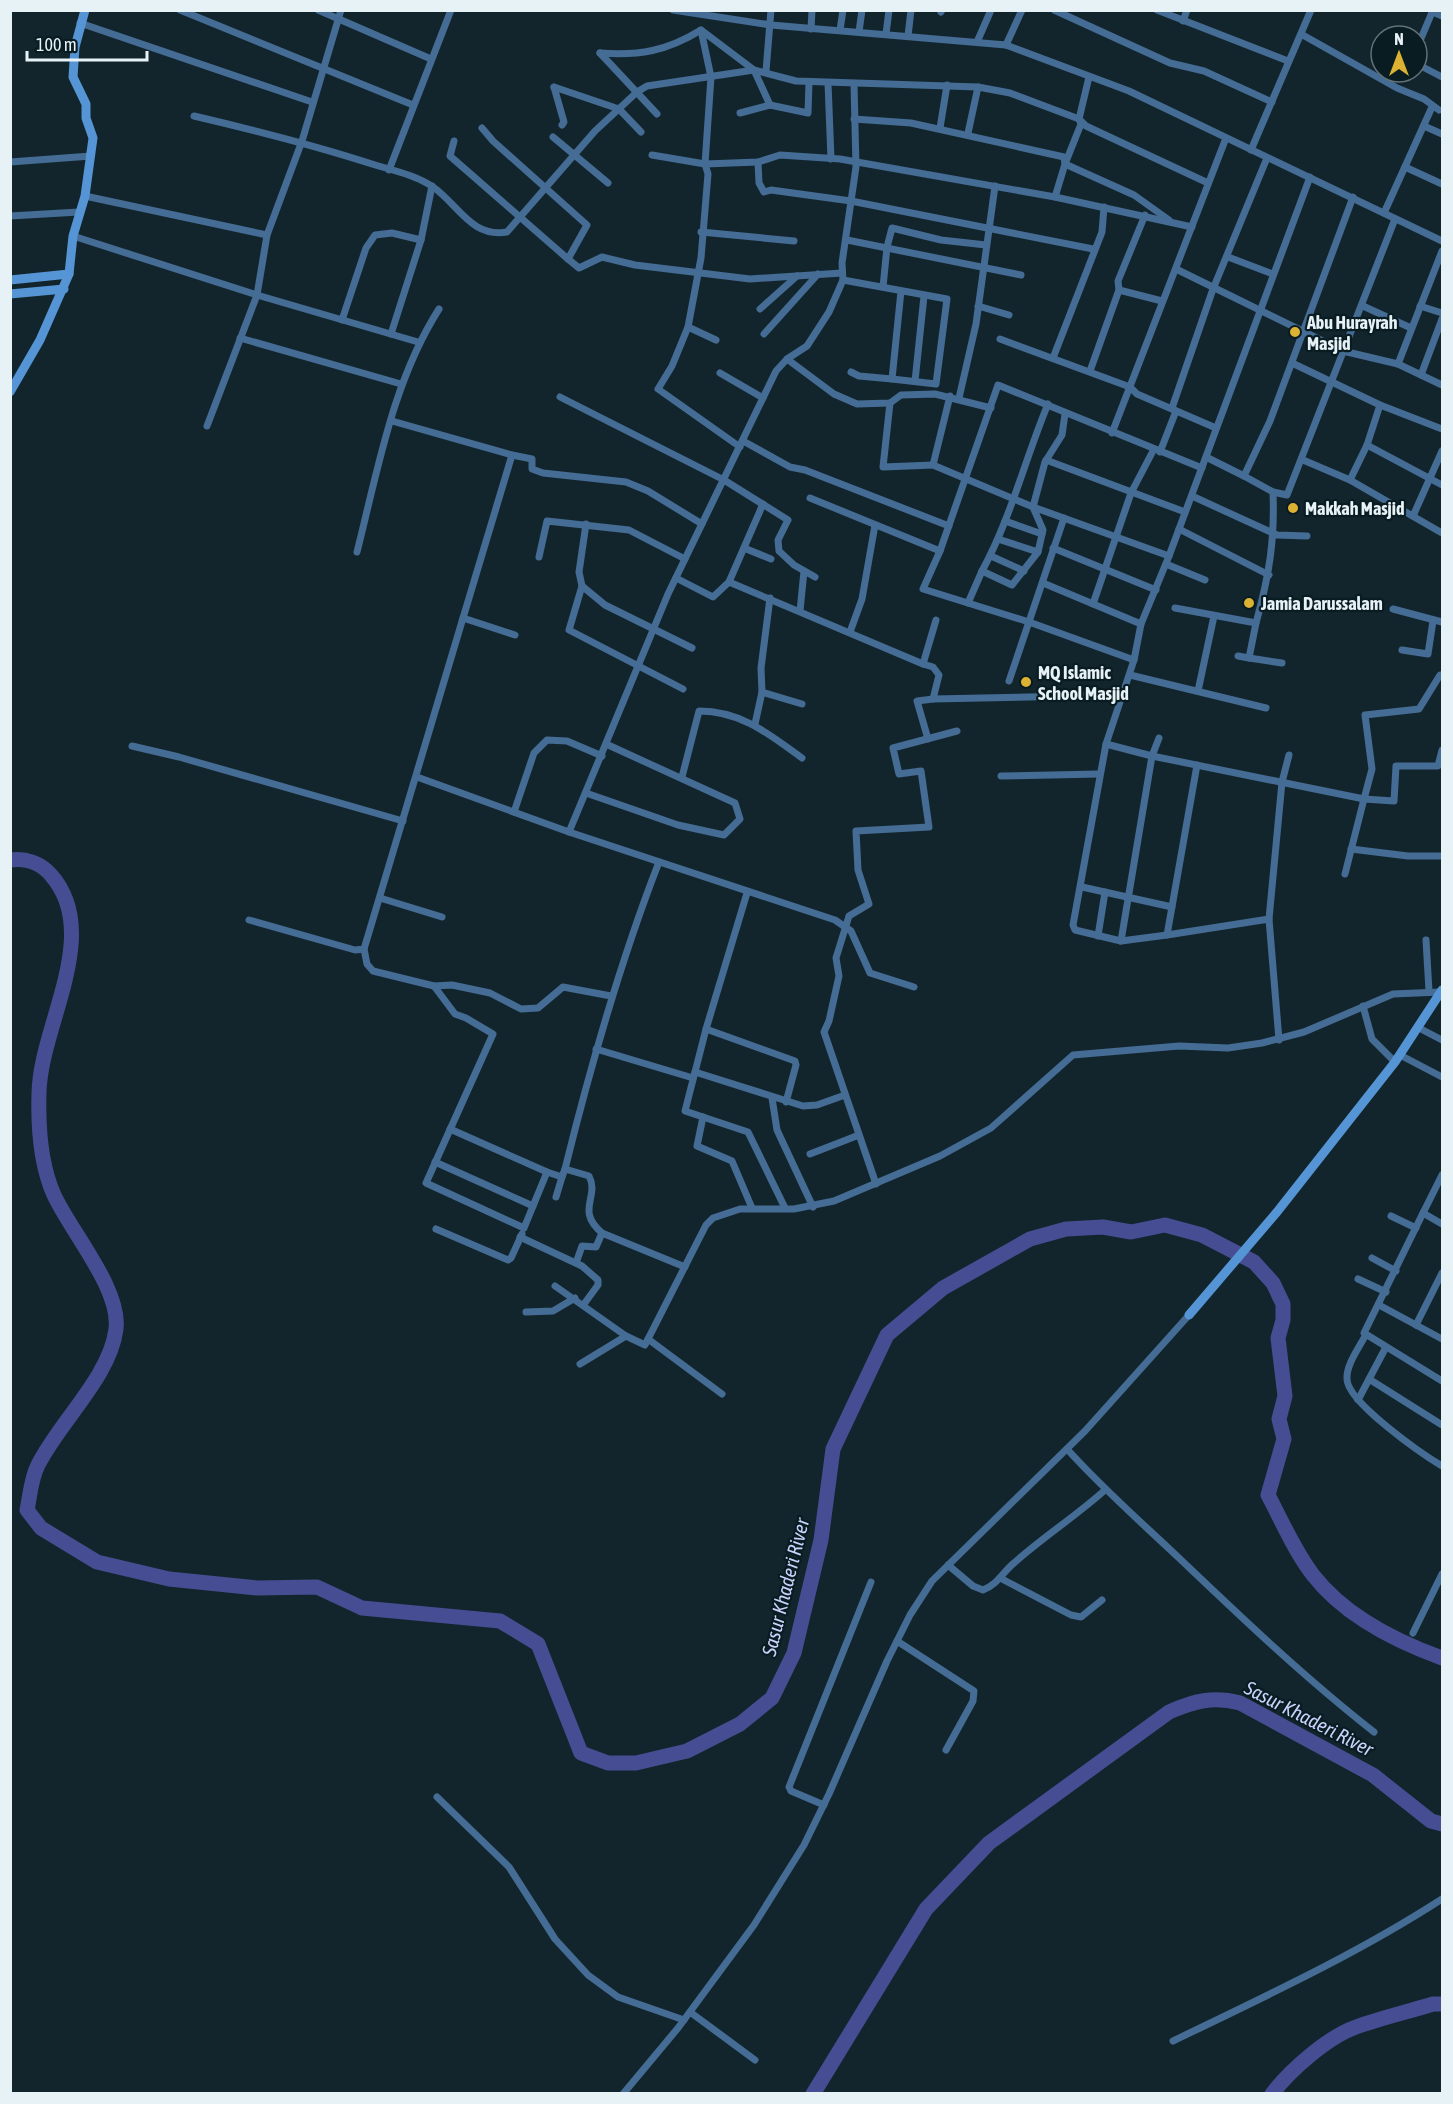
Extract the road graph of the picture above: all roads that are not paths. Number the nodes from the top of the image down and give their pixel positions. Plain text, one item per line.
1 (85, 10) edge
2 (180, 10) edge
3 (318, 10) edge
4 (341, 10) edge
5 (451, 10) edge
6 (673, 10) edge
7 (771, 10) edge
8 (812, 10) edge
9 (843, 10) edge
10 (862, 10) edge
11 (889, 10) edge
12 (911, 10) edge
13 (991, 10) edge
14 (1022, 10) edge
15 (1054, 10) edge
16 (1157, 10) edge
17 (1186, 10) edge
18 (1311, 10) edge
19 (1433, 11) edge
20 (695, 12) edge
21 (1443, 16) edge
22 (338, 18) junction
23 (1183, 21) junction
24 (80, 23) junction
25 (771, 25) junction
26 (811, 29) junction
27 (701, 30) junction
28 (840, 30) junction
29 (859, 32) junction
30 (886, 34) junction
31 (1301, 34) junction
32 (908, 36) junction
33 (976, 42) junction
34 (1006, 45) junction
35 (431, 59) junction
36 (1288, 61) junction
37 (323, 67) junction
38 (754, 70) junction
39 (766, 71) junction
40 (711, 77) junction
41 (1089, 77) junction
42 (809, 82) junction
43 (828, 83) junction
44 (854, 84) junction
45 (947, 85) junction
46 (978, 87) junction
47 (637, 92) junction
48 (312, 102) junction
49 (1272, 102) junction
50 (413, 105) junction
51 (771, 105) junction
52 (619, 110) junction
53 (740, 113) dead end
54 (657, 114) dead end
55 (194, 116) dead end
56 (854, 119) junction
57 (1079, 119) junction
58 (562, 125) dead end
59 (1424, 126) junction
60 (482, 128) dead end
61 (940, 128) junction
62 (641, 132) dead end
63 (968, 133) junction
64 (1443, 134) edge
65 (553, 136) dead end
66 (1226, 138) junction
67 (302, 141) junction
68 (454, 141) dead end
69 (1251, 150) junction
70 (574, 154) junction
71 (652, 155) dead end
72 (91, 156) junction
73 (1267, 158) junction
74 (831, 159) junction
75 (10, 162) edge
76 (758, 162) junction
77 (856, 162) junction
78 (705, 164) junction
79 (1065, 164) junction
80 (1405, 166) junction
81 (389, 170) junction
82 (1310, 177) junction
83 (608, 183) dead end
84 (1208, 183) junction
85 (1443, 184) edge
86 (432, 186) junction
87 (995, 186) junction
88 (547, 188) junction
89 (85, 196) junction
90 (1055, 197) junction
91 (1353, 197) junction
92 (851, 201) junction
93 (1104, 207) junction
94 (79, 212) junction
95 (1384, 213) junction
96 (10, 216) edge
97 (1144, 216) junction
98 (521, 218) junction
99 (1395, 219) junction
100 (1169, 220) junction
101 (987, 227) junction
102 (1192, 227) junction
103 (701, 232) junction
104 (267, 235) junction
105 (73, 236) junction
106 (421, 240) junction
107 (846, 240) junction
108 (794, 241) dead end
109 (1443, 242) edge
110 (986, 245) junction
111 (886, 247) junction
112 (1094, 249) junction
113 (1443, 251) edge
114 (1228, 257) junction
115 (568, 259) junction
116 (984, 268) junction
117 (1176, 269) junction
118 (699, 273) junction
119 (69, 274) junction
120 (818, 274) junction
121 (1273, 274) junction
122 (1021, 275) dead end
123 (797, 276) junction
124 (843, 276) junction
125 (10, 280) edge
126 (883, 287) junction
127 (64, 289) junction
128 (1214, 289) junction
129 (1119, 290) junction
130 (901, 291) junction
131 (10, 294) edge
132 (257, 295) junction
133 (924, 296) junction
134 (1162, 302) junction
135 (978, 306) junction
136 (1363, 306) junction
137 (1420, 306) junction
138 (439, 309) dead end
139 (760, 309) dead end
140 (1259, 311) junction
141 (1443, 313) edge
142 (1009, 315) dead end
143 (1443, 319) edge
144 (342, 320) junction
145 (688, 327) junction
146 (1412, 328) junction
147 (1441, 329) edge
148 (1303, 333) junction
149 (391, 334) junction
150 (764, 334) dead end
151 (240, 338) junction
152 (1000, 339) dead end
153 (716, 340) dead end
154 (418, 342) junction
155 (1343, 351) junction
156 (1053, 358) junction
157 (788, 359) junction
158 (1292, 363) junction
159 (1398, 364) junction
160 (1090, 371) junction
161 (851, 372) dead end
162 (720, 373) dead end
163 (1421, 375) junction
164 (892, 379) junction
165 (1333, 380) junction
166 (915, 381) junction
167 (401, 384) junction
168 (1443, 385) edge
169 (1130, 387) junction
170 (10, 392) edge
171 (950, 396) junction
172 (560, 397) dead end
173 (763, 398) junction
174 (959, 398) junction
175 (890, 403) junction
176 (1048, 404) junction
177 (1380, 405) junction
178 (991, 408) junction
179 (1174, 410) junction
180 (1065, 414) junction
181 (392, 421) junction
182 (207, 426) dead end
183 (1216, 428) junction
184 (1443, 429) edge
185 (1112, 433) junction
186 (741, 444) junction
187 (1367, 444) junction
188 (1157, 450) junction
189 (1443, 451) edge
190 (512, 455) junction
191 (1206, 457) junction
192 (1046, 460) junction
193 (1303, 460) junction
194 (933, 465) junction
195 (1202, 468) junction
196 (1244, 476) junction
197 (966, 478) junction
198 (1429, 479) junction
199 (724, 480) junction
200 (1350, 480) junction
201 (1443, 485) edge
202 (1273, 492) junction
203 (1131, 493) junction
204 (1192, 496) junction
205 (810, 498) dead end
206 (1013, 498) junction
207 (763, 504) junction
208 (1033, 507) junction
209 (1185, 512) junction
210 (1413, 516) junction
211 (1064, 518) junction
212 (1005, 521) junction
213 (586, 524) junction
214 (702, 524) junction
215 (875, 525) junction
216 (949, 526) junction
217 (1179, 529) junction
218 (1274, 533) junction
219 (1042, 534) junction
220 (1443, 534) edge
221 (1117, 536) junction
222 (1307, 536) dead end
223 (998, 539) junction
224 (744, 548) junction
225 (1053, 548) junction
226 (940, 551) junction
227 (357, 552) dead end
228 (1038, 552) junction
229 (991, 556) junction
230 (1170, 556) junction
231 (539, 557) dead end
232 (685, 559) junction
233 (771, 559) dead end
234 (1166, 564) junction
235 (1105, 568) junction
236 (804, 571) junction
237 (982, 571) junction
238 (1024, 571) junction
239 (1269, 574) junction
240 (676, 578) junction
241 (815, 578) dead end
242 (1205, 580) dead end
243 (729, 582) junction
244 (1043, 583) junction
245 (582, 586) junction
246 (1156, 590) junction
247 (770, 598) junction
248 (968, 603) junction
249 (1093, 604) junction
250 (1175, 608) dead end
251 (1393, 609) dead end
252 (800, 611) junction
253 (1214, 616) junction
254 (463, 618) junction
255 (936, 620) dead end
256 (1433, 621) junction
257 (1029, 622) junction
258 (1443, 622) edge
259 (1257, 623) junction
260 (1141, 624) junction
261 (656, 628) junction
262 (850, 632) junction
263 (516, 635) dead end
264 (692, 648) dead end
265 (1402, 650) dead end
266 (1238, 656) dead end
267 (1249, 658) junction
268 (1134, 660) junction
269 (1282, 663) dead end
270 (922, 664) junction
271 (639, 666) junction
272 (1130, 675) junction
273 (1443, 675) edge
274 (1009, 681) dead end
275 (684, 689) dead end
276 (1198, 691) junction
277 (762, 692) junction
278 (1123, 695) junction
279 (933, 699) junction
280 (802, 704) dead end
281 (1266, 708) dead end
282 (755, 724) junction
283 (957, 731) dead end
284 (1159, 738) dead end
285 (928, 739) junction
286 (606, 744) junction
287 (1106, 744) junction
288 (132, 746) dead end
289 (1443, 750) edge
290 (1289, 755) dead end
291 (602, 756) junction
292 (1152, 756) junction
293 (802, 758) dead end
294 (1197, 765) junction
295 (1099, 774) junction
296 (1001, 776) dead end
297 (417, 777) junction
298 (682, 777) junction
299 (1282, 782) junction
300 (586, 793) junction
301 (1364, 799) junction
302 (514, 813) junction
303 (403, 821) junction
304 (569, 832) junction
305 (1351, 849) junction
306 (1443, 856) edge
307 (659, 862) junction
308 (1345, 874) dead end
309 (1082, 886) junction
310 (1105, 892) junction
311 (747, 893) junction
312 (1129, 897) junction
313 (380, 898) junction
314 (1172, 908) junction
315 (442, 917) dead end
316 (1269, 919) junction
317 (249, 920) dead end
318 (846, 927) junction
319 (1098, 936) junction
320 (1167, 936) junction
321 (1426, 940) dead end
322 (1120, 941) junction
323 (364, 949) junction
324 (434, 986) junction
325 (914, 987) dead end
326 (1429, 991) junction
327 (1441, 995) edge
328 (611, 996) junction
329 (1363, 1006) junction
330 (1419, 1028) junction
331 (706, 1029) junction
332 (1279, 1040) junction
333 (1443, 1040) edge
334 (596, 1049) junction
335 (1397, 1059) junction
336 (694, 1075) junction
337 (1443, 1077) edge
338 (845, 1095) junction
339 (772, 1098) junction
340 (786, 1102) junction
341 (703, 1117) junction
342 (450, 1129) junction
343 (859, 1135) junction
344 (810, 1154) dead end
345 (435, 1162) junction
346 (565, 1169) junction
347 (547, 1172) junction
348 (1443, 1175) edge
349 (562, 1177) junction
350 (876, 1184) junction
351 (556, 1197) dead end
352 (533, 1206) junction
353 (813, 1207) junction
354 (752, 1208) junction
355 (785, 1208) junction
356 (1423, 1214) junction
357 (1391, 1216) dead end
358 (1443, 1224) edge
359 (524, 1228) junction
360 (1416, 1228) junction
361 (436, 1229) dead end
362 (602, 1233) junction
363 (520, 1237) junction
364 (1372, 1258) dead end
365 (576, 1263) junction
366 (685, 1267) junction
367 (1396, 1271) junction
368 (1443, 1273) edge
369 (1358, 1278) dead end
370 (555, 1286) dead end
371 (1386, 1292) junction
372 (575, 1298) junction
373 (584, 1304) junction
374 (1379, 1305) junction
375 (526, 1312) dead end
376 (1189, 1315) joint
377 (1416, 1325) junction
378 (626, 1336) junction
379 (1365, 1336) junction
380 (648, 1339) junction
381 (1443, 1339) edge
382 (1386, 1347) junction
383 (580, 1364) dead end
384 (1369, 1379) junction
385 (1443, 1381) edge
386 (722, 1394) dead end
387 (1358, 1400) junction
388 (1443, 1425) edge
389 (1066, 1449) junction
390 (1443, 1466) edge
391 (1105, 1490) junction
392 (948, 1565) junction
393 (1443, 1574) edge
394 (1000, 1578) junction
395 (872, 1582) dead end
396 (1102, 1600) dead end
397 (1413, 1633) dead end
398 (897, 1641) junction
399 (1374, 1732) dead end
400 (946, 1750) dead end
401 (437, 1797) dead end
402 (824, 1805) junction
403 (1443, 1899) edge
404 (690, 2012) junction
405 (684, 2020) junction
406 (1173, 2041) dead end
407 (755, 2060) dead end
408 (623, 2094) edge

1 - 24 street
2 - 37 street
3 - 22 street
4 - 22 street
5 - 35 street
6 - 20 street
7 - 25 street
8 - 26 street
9 - 28 street
10 - 29 street
11 - 30 street
12 - 32 street
13 - 33 street
14 - 34 street
15 - 49 street
16 - 23 street
17 - 23 street
18 - 31 street
19 - 21 street
20 - 25 street
22 - 35 street
22 - 37 street
23 - 36 street
24 - 48 street
24 - 72 street
25 - 26 street
25 - 39 street
26 - 28 street
27 - 38 street
27 - 40 street
27 - 47 street
28 - 29 street
29 - 30 street
30 - 32 street
31 - 36 street
31 - 59 street
32 - 33 street
33 - 34 street
34 - 41 street
35 - 50 street
36 - 49 street
37 - 48 street
37 - 50 street
38 - 39 street
38 - 40 street
38 - 51 street
39 - 42 street
40 - 47 street
40 - 78 street
41 - 57 street
41 - 66 street
42 - 43 street
42 - 51 street
43 - 44 street
43 - 74 street
44 - 45 street
44 - 56 street
45 - 46 street
45 - 61 street
46 - 57 street
46 - 63 street
47 - 52 street
47 - 54 street
48 - 67 street
49 - 69 street
50 - 81 street
51 - 53 street
52 - 58 street
52 - 62 street
52 - 70 street
55 - 67 street
56 - 61 street
56 - 77 street
57 - 79 street
57 - 84 street
59 - 64 street
59 - 80 street
60 - 88 street
61 - 63 street
63 - 79 street
65 - 70 street
66 - 69 street
66 - 84 street
67 - 81 street
67 - 104 street
68 - 98 street
69 - 73 street
70 - 83 street
70 - 88 street
71 - 78 street
72 - 75 street
72 - 89 street
73 - 82 street
73 - 114 street
74 - 76 street
74 - 77 street
76 - 78 street
76 - 92 street
77 - 87 street
77 - 92 street
78 - 103 street
79 - 90 street
79 - 100 street
80 - 85 street
80 - 95 street
81 - 86 street
82 - 91 street
82 - 121 street
84 - 102 street
86 - 98 street
86 - 106 street
87 - 90 street
87 - 101 street
88 - 98 street
88 - 115 street
89 - 94 street
89 - 104 street
90 - 93 street
91 - 95 street
91 - 148 street
92 - 101 street
92 - 107 street
93 - 97 street
93 - 112 street
94 - 96 street
94 - 105 street
95 - 99 street
97 - 100 street
97 - 129 street
98 - 115 street
99 - 109 street
99 - 136 street
100 - 102 street
101 - 110 street
101 - 112 street
102 - 117 street
103 - 108 street
103 - 118 street
104 - 132 street
105 - 119 street
105 - 132 street
106 - 144 street
106 - 149 street
107 - 111 street
107 - 124 street
110 - 111 street
110 - 116 street
111 - 116 street
111 - 126 street
112 - 156 street
113 - 137 street
114 - 121 street
114 - 128 street
115 - 118 street
116 - 122 street
116 - 135 street
117 - 128 street
117 - 134 street
118 - 123 street
118 - 145 street
119 - 125 street
119 - 127 street
120 - 123 street
120 - 124 street
120 - 150 street
121 - 140 street
123 - 139 street
124 - 126 street
124 - 157 street
126 - 130 street
127 - 131 street
127 - 170 street
128 - 140 street
128 - 179 street
129 - 134 street
129 - 160 street
130 - 133 street
130 - 164 street
132 - 144 street
132 - 151 street
133 - 166 street
133 - 166 street
134 - 169 street
135 - 142 street
135 - 174 street
136 - 146 street
136 - 155 street
137 - 141 street
137 - 146 street
138 - 154 street
140 - 148 street
140 - 183 street
143 - 147 street
144 - 149 street
145 - 153 street
145 - 186 street
146 - 159 street
147 - 163 street
148 - 155 street
148 - 158 street
149 - 154 street
151 - 167 street
151 - 182 street
152 - 156 street
154 - 167 street
155 - 159 street
155 - 165 street
156 - 160 street
157 - 173 street
157 - 175 street
158 - 165 street
158 - 196 street
159 - 163 street
160 - 169 street
161 - 164 street
162 - 173 street
163 - 168 street
164 - 166 street
165 - 177 street
165 - 193 street
167 - 181 street
169 - 179 street
169 - 185 street
171 - 174 street
171 - 175 street
171 - 194 street
172 - 199 street
173 - 186 street
174 - 178 street
175 - 194 street
176 - 178 street
176 - 180 street
176 - 206 street
177 - 184 street
177 - 187 street
178 - 197 street
179 - 183 street
179 - 188 street
180 - 185 street
180 - 192 street
181 - 190 street
181 - 227 street
183 - 191 street
185 - 188 street
186 - 199 street
186 - 216 street
187 - 198 street
187 - 200 street
188 - 195 street
188 - 203 street
189 - 198 street
190 - 214 street
190 - 254 street
191 - 195 street
191 - 196 street
192 - 203 street
192 - 208 street
193 - 200 street
193 - 202 street
194 - 197 street
195 - 204 street
196 - 202 street
197 - 206 street
197 - 216 street
198 - 201 street
198 - 210 street
199 - 207 street
199 - 214 street
200 - 210 street
202 - 218 street
203 - 209 street
203 - 221 street
204 - 209 street
204 - 218 street
205 - 215 street
206 - 208 street
206 - 212 street
207 - 224 street
207 - 236 street
208 - 211 street
208 - 219 street
209 - 217 street
210 - 220 street
211 - 221 street
211 - 225 street
212 - 219 street
212 - 223 street
213 - 231 street
213 - 232 street
213 - 245 street
214 - 232 street
215 - 226 street
215 - 262 street
216 - 226 street
217 - 230 street
217 - 239 street
218 - 222 street
218 - 239 street
219 - 228 street
221 - 230 street
221 - 235 street
223 - 228 street
223 - 229 street
224 - 233 street
224 - 243 street
225 - 235 street
225 - 244 street
226 - 248 street
228 - 238 street
229 - 237 street
229 - 238 street
230 - 234 street
232 - 240 street
234 - 242 street
234 - 246 street
235 - 246 street
235 - 249 street
236 - 241 street
236 - 252 street
237 - 238 street
237 - 248 street
239 - 259 street
240 - 243 street
240 - 261 street
243 - 247 street
244 - 249 street
244 - 257 street
245 - 261 street
245 - 271 street
246 - 260 street
247 - 252 street
247 - 277 street
248 - 257 street
249 - 260 street
250 - 253 street
251 - 256 street
252 - 262 street
253 - 259 street
253 - 276 street
254 - 263 street
254 - 297 street
255 - 270 street
256 - 258 street
256 - 265 street
257 - 268 street
257 - 274 street
259 - 267 street
260 - 268 street
261 - 264 street
261 - 271 street
262 - 270 street
266 - 267 street
267 - 269 street
268 - 272 street
270 - 279 street
271 - 275 street
271 - 286 street
272 - 276 street
272 - 278 street
273 - 301 street
276 - 281 street
277 - 280 street
277 - 282 street
278 - 279 street
278 - 287 street
279 - 285 street
282 - 293 street
282 - 298 street
283 - 285 street
284 - 292 street
285 - 318 street
286 - 291 street
286 - 298 street
287 - 292 street
287 - 295 street
288 - 303 street
289 - 301 street
290 - 299 street
291 - 300 street
291 - 302 street
292 - 294 street
292 - 312 street
294 - 299 street
294 - 314 street
295 - 296 street
295 - 309 street
297 - 302 street
297 - 303 street
298 - 300 street
299 - 301 street
299 - 316 street
300 - 304 street
301 - 305 street
302 - 304 street
303 - 313 street
304 - 307 street
305 - 306 street
305 - 308 street
307 - 311 street
307 - 328 street
309 - 310 street
309 - 319 street
310 - 312 street
310 - 319 street
311 - 318 street
311 - 331 street
312 - 314 street
312 - 322 street
313 - 315 street
313 - 323 street
314 - 320 street
316 - 320 street
316 - 332 street
317 - 323 street
318 - 325 street
318 - 338 street
319 - 322 street
320 - 322 street
321 - 326 street
323 - 324 street
324 - 328 street
324 - 342 street
326 - 327 street
326 - 329 street
327 - 330 street
328 - 334 street
329 - 332 street
329 - 335 street
330 - 333 street
330 - 335 street
331 - 336 street
331 - 340 street
332 - 350 street
334 - 336 street
334 - 346 street
335 - 337 street
335 - 376 street
336 - 339 street
336 - 341 street
338 - 340 street
338 - 343 street
339 - 340 street
339 - 353 street
341 - 354 street
341 - 355 street
342 - 345 street
342 - 347 street
343 - 344 street
343 - 350 street
345 - 352 street
345 - 359 street
346 - 349 street
346 - 362 street
347 - 349 street
347 - 352 street
348 - 356 street
349 - 351 street
350 - 353 street
352 - 359 street
353 - 355 street
354 - 355 street
354 - 366 street
356 - 358 street
356 - 360 street
357 - 360 street
359 - 363 street
360 - 367 street
361 - 363 street
362 - 365 street
362 - 366 street
363 - 365 street
364 - 367 street
365 - 373 street
366 - 380 street
367 - 371 street
368 - 377 street
369 - 371 street
370 - 372 street
371 - 374 street
372 - 373 street
372 - 375 street
373 - 378 street
374 - 377 street
374 - 379 street
376 - 389 street
377 - 381 street
378 - 380 street
378 - 383 street
379 - 382 street
379 - 387 street
380 - 386 street
382 - 384 street
382 - 385 street
384 - 387 street
384 - 388 street
387 - 390 street
389 - 391 street
389 - 392 street
391 - 394 street
391 - 399 street
392 - 394 street
392 - 398 street
393 - 397 street
394 - 396 street
395 - 402 street
398 - 400 street
398 - 402 street
401 - 405 street
402 - 404 street
403 - 406 street
404 - 405 street
404 - 407 street
405 - 408 street

